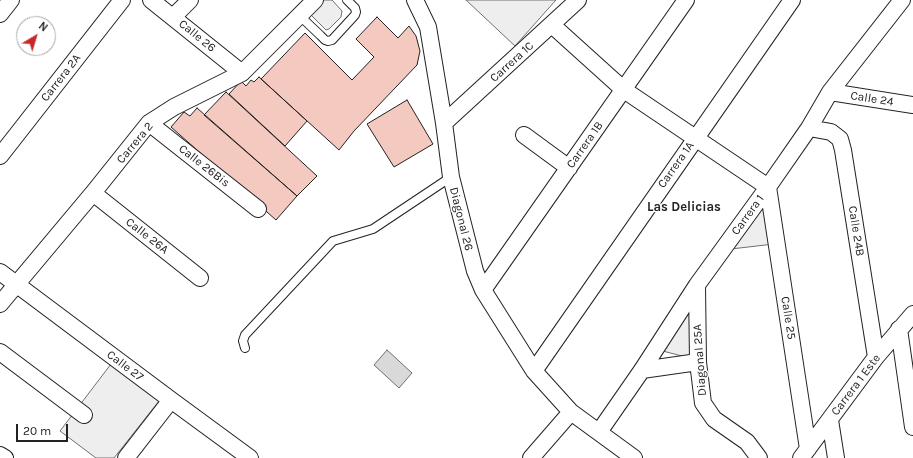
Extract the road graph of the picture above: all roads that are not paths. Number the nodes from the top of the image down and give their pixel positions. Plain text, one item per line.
1 (11, 0) edge
2 (122, 0) edge
3 (151, 0) edge
4 (190, 0) edge
5 (316, 0) edge
6 (347, 0) edge
7 (415, 0) edge
8 (578, 0) edge
9 (686, 0) edge
10 (792, 0) edge
11 (902, 0) edge
12 (0, 14) edge
13 (300, 16) junction
14 (173, 17) junction
15 (552, 26) junction
16 (242, 73) junction
17 (624, 90) junction
18 (830, 92) junction
19 (913, 105) edge
20 (149, 123) junction
21 (444, 123) junction
22 (809, 128) junction
23 (524, 135) dead end
24 (695, 138) junction
25 (0, 156) edge
26 (569, 168) junction
27 (451, 177) junction
28 (768, 187) junction
29 (93, 194) junction
30 (258, 208) dead end
31 (0, 272) edge
32 (200, 278) dead end
33 (16, 285) junction
34 (697, 285) junction
35 (483, 290) junction
36 (0, 304) edge
37 (913, 314) edge
38 (899, 329) junction
39 (245, 348) dead end
40 (0, 352) edge
41 (876, 357) junction
42 (698, 362) junction
43 (642, 370) junction
44 (534, 371) junction
45 (171, 400) junction
46 (571, 412) junction
47 (84, 416) dead end
48 (830, 420) junction
49 (913, 427) edge
50 (599, 432) junction
51 (234, 453) edge
52 (0, 454) edge
53 (804, 454) edge
54 (5, 458) edge
55 (126, 458) edge
56 (250, 458) edge
57 (531, 458) edge
58 (634, 458) edge
59 (759, 458) edge
60 (836, 458) edge

1 - 12 street
2 - 25 street, Carrera 2A
3 - 14 street, Calle 26
4 - 14 street
5 - 13 street, Carrera 2
6 - 13 lane
7 - 21 street, Diagonal 26
8 - 15 street, Carrera 1C
9 - 17 street, Carrera 1B
10 - 24 street, Carrera 1A
11 - 18 street, Carrera 1
13 - 16 street, Carrera 2
14 - 16 street, Calle 26
15 - 17 street
15 - 21 street, Carrera 1C
16 - 20 street, Carrera 2
17 - 24 street
17 - 26 street, Carrera 1B
18 - 19 street, Calle 24
18 - 22 street, Carrera 1
20 - 29 street, Carrera 2
20 - 30 street, Calle 26Bis
21 - 27 street, Diagonal 26
22 - 28 street, Carrera 1
22 - 41 street, Calle 24B
23 - 26 street
24 - 28 street
24 - 44 street, Carrera 1A
26 - 35 street, Carrera 1B
27 - 35 street, Diagonal 26
27 - 39 lane
28 - 34 street, Carrera 1
28 - 53 street, Calle 25
29 - 32 street, Calle 26A
29 - 33 street, Carrera 2
31 - 33 street, Calle 27
33 - 36 street, Carrera 2
33 - 45 street, Calle 27
34 - 42 street, Diagonal 25A
34 - 43 street, Carrera 1
35 - 44 street, Diagonal 26
37 - 38 street, Carrera 1 Este
38 - 41 street, Carrera 1 Este
38 - 49 street
40 - 47 street
41 - 48 street, Carrera 1 Este
42 - 43 street
42 - 59 street, Diagonal 25A
43 - 50 street, Carrera 1
44 - 46 street, Diagonal 26
45 - 51 street, Calle 27
45 - 55 street
46 - 50 street
46 - 57 street
48 - 53 street, Carrera 1 Este
48 - 60 street
50 - 58 street
51 - 56 street, Calle 27
52 - 54 street

